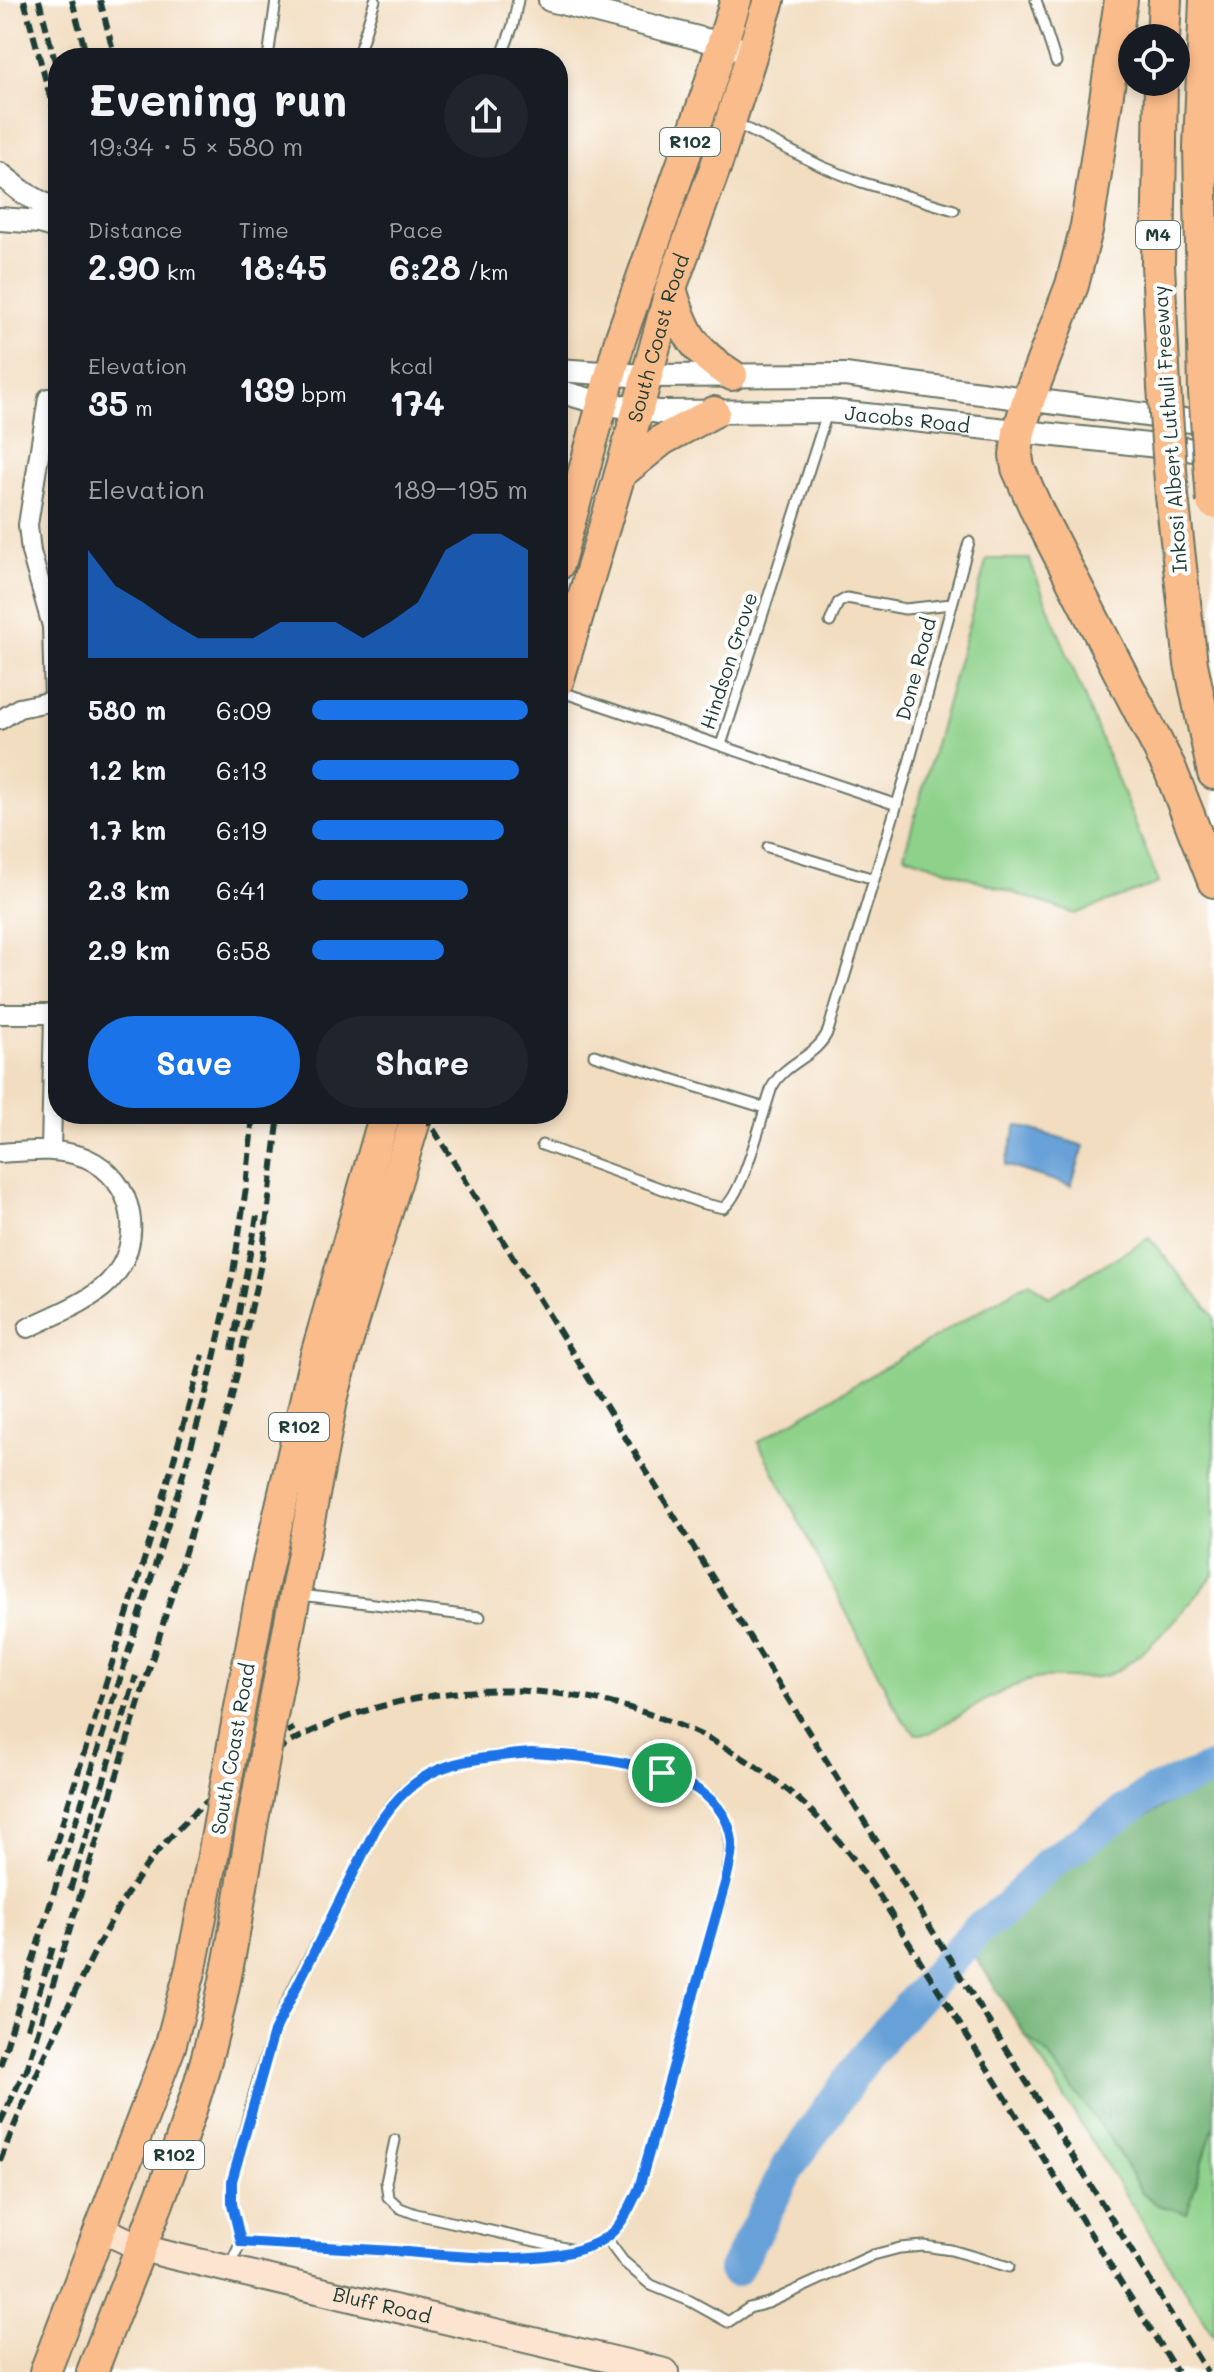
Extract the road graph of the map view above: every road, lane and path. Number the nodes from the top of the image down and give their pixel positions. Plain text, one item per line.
1 (276, 0) edge
2 (375, 0) edge
3 (518, 0) edge
4 (550, 0) edge
5 (736, 0) edge
6 (769, 0) edge
7 (1036, 0) edge
8 (1121, 0) edge
9 (1165, 0) edge
10 (1206, 0) edge
11 (1164, 24) edge
12 (723, 44) junction
13 (269, 48) edge
14 (360, 48) edge
15 (505, 48) edge
16 (754, 52) junction
17 (1056, 62) dead end
18 (1161, 96) edge
19 (731, 121) junction
20 (0, 174) edge
21 (48, 206) edge
22 (954, 210) dead end
23 (0, 219) edge
24 (48, 225) edge
25 (671, 288) junction
26 (568, 374) edge
27 (732, 375) junction
28 (645, 376) junction
29 (605, 389) junction
30 (568, 391) edge
31 (48, 398) dead end
32 (1029, 398) junction
33 (637, 410) junction
34 (828, 411) junction
35 (714, 412) junction
36 (1214, 424) edge
37 (1019, 432) junction
38 (1214, 452) edge
39 (620, 474) junction
40 (1213, 502) edge
41 (1214, 508) edge
42 (568, 528) edge
43 (969, 542) dead end
44 (952, 604) junction
45 (48, 612) edge
46 (830, 622) dead end
47 (568, 648) edge
48 (568, 693) edge
49 (48, 702) edge
50 (0, 720) edge
51 (721, 745) junction
52 (1214, 773) edge
53 (897, 805) junction
54 (768, 847) dead end
55 (874, 879) junction
56 (1214, 881) edge
57 (0, 1014) edge
58 (48, 1015) edge
59 (594, 1055) dead end
60 (765, 1108) junction
61 (52, 1124) edge
62 (382, 1124) edge
63 (414, 1124) edge
64 (542, 1145) dead end
65 (51, 1150) junction
66 (0, 1153) edge
67 (28, 1328) dead end
68 (294, 1594) junction
69 (480, 1617) dead end
70 (395, 2140) dead end
71 (101, 2229) junction
72 (606, 2238) junction
73 (241, 2242) junction
74 (142, 2248) junction
75 (573, 2250) junction
76 (1009, 2267) dead end
77 (229, 2269) junction
78 (45, 2372) edge
79 (92, 2372) edge
80 (665, 2372) edge

1 - 13 lane
2 - 14 lane
3 - 15 lane
4 - 12 street
5 - 12 highway, South Coast Road / R102
6 - 16 highway, South Coast Road / R102
7 - 17 lane
8 - 32 highway
9 - 11 highway
10 - 40 highway, Inkosi Albert Luthuli Freeway / M4, bridge
12 - 16 street
12 - 29 highway, South Coast Road / R102
16 - 19 highway, South Coast Road / R102
18 - 52 highway, Inkosi Albert Luthuli Freeway / M4, bridge
19 - 22 lane
19 - 25 highway, South Coast Road / R102
20 - 21 street
23 - 24 street
25 - 27 highway
25 - 28 highway, South Coast Road / R102
26 - 29 street
27 - 28 street, Jacobs Road
27 - 32 street, Jacobs Road
28 - 29 street, Jacobs Road
28 - 33 highway, South Coast Road / R102
29 - 30 street
29 - 33 street, Jacobs Road
29 - 42 highway, South Coast Road / R102
31 - 45 street
32 - 36 street, Jacobs Road
32 - 37 highway
33 - 35 street, Jacobs Road
33 - 39 highway, South Coast Road / R102
34 - 35 street, Jacobs Road
34 - 37 street, Jacobs Road
34 - 51 lane, Hindson Grove
35 - 39 highway
37 - 38 street, Jacobs Road
37 - 56 highway
39 - 47 highway, South Coast Road / R102
40 - 41 highway, Inkosi Albert Luthuli Freeway / M4
43 - 44 lane, Done Road
44 - 46 lane
44 - 53 lane, Done Road
48 - 51 lane
49 - 50 street
51 - 53 lane, Hindson Grove
53 - 55 lane, Done Road
54 - 55 lane
55 - 60 lane, Done Road
57 - 58 street
59 - 60 lane
60 - 64 lane, Done Road
61 - 65 street
62 - 71 highway, South Coast Road / R102, bridge
63 - 68 highway, South Coast Road / R102
65 - 66 street
65 - 67 street
68 - 69 lane
68 - 74 highway, South Coast Road / R102, bridge
70 - 75 lane
71 - 74 main road, Bluff Road
71 - 78 highway, South Coast Road / R102
72 - 73 lane
72 - 75 lane
72 - 76 lane
73 - 75 lane
73 - 77 lane
74 - 77 main road, Bluff Road
74 - 79 highway, South Coast Road / R102
77 - 80 main road, Bluff Road

